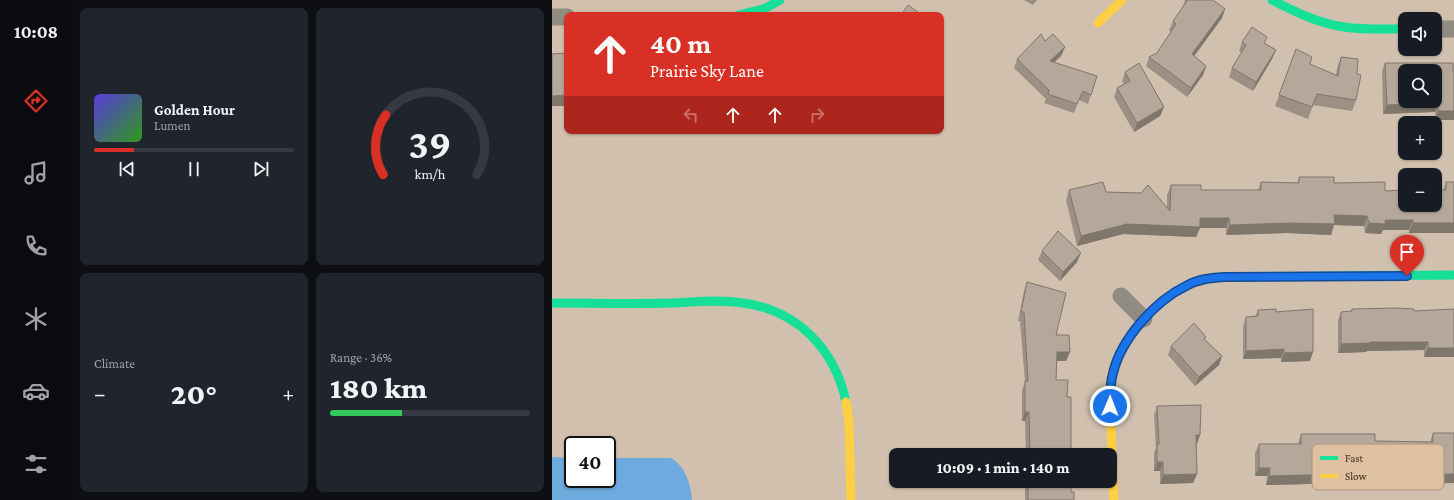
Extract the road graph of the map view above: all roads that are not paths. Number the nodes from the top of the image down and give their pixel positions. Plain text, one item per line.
1 (780, 0) edge
2 (1122, 0) edge
3 (1272, 0) edge
4 (752, 12) edge
5 (552, 17) edge
6 (564, 17) edge
7 (1098, 23) dead end
8 (1398, 29) edge
9 (1442, 29) edge
10 (1454, 29) edge
11 (1454, 275) edge
12 (1121, 296) dead end
13 (552, 303) edge
14 (1144, 319) junction
15 (851, 500) edge
16 (1114, 500) edge

1 - 4 street
2 - 7 street
3 - 8 street
5 - 6 street
9 - 10 street
11 - 14 street
12 - 14 street
13 - 15 street
14 - 16 street

